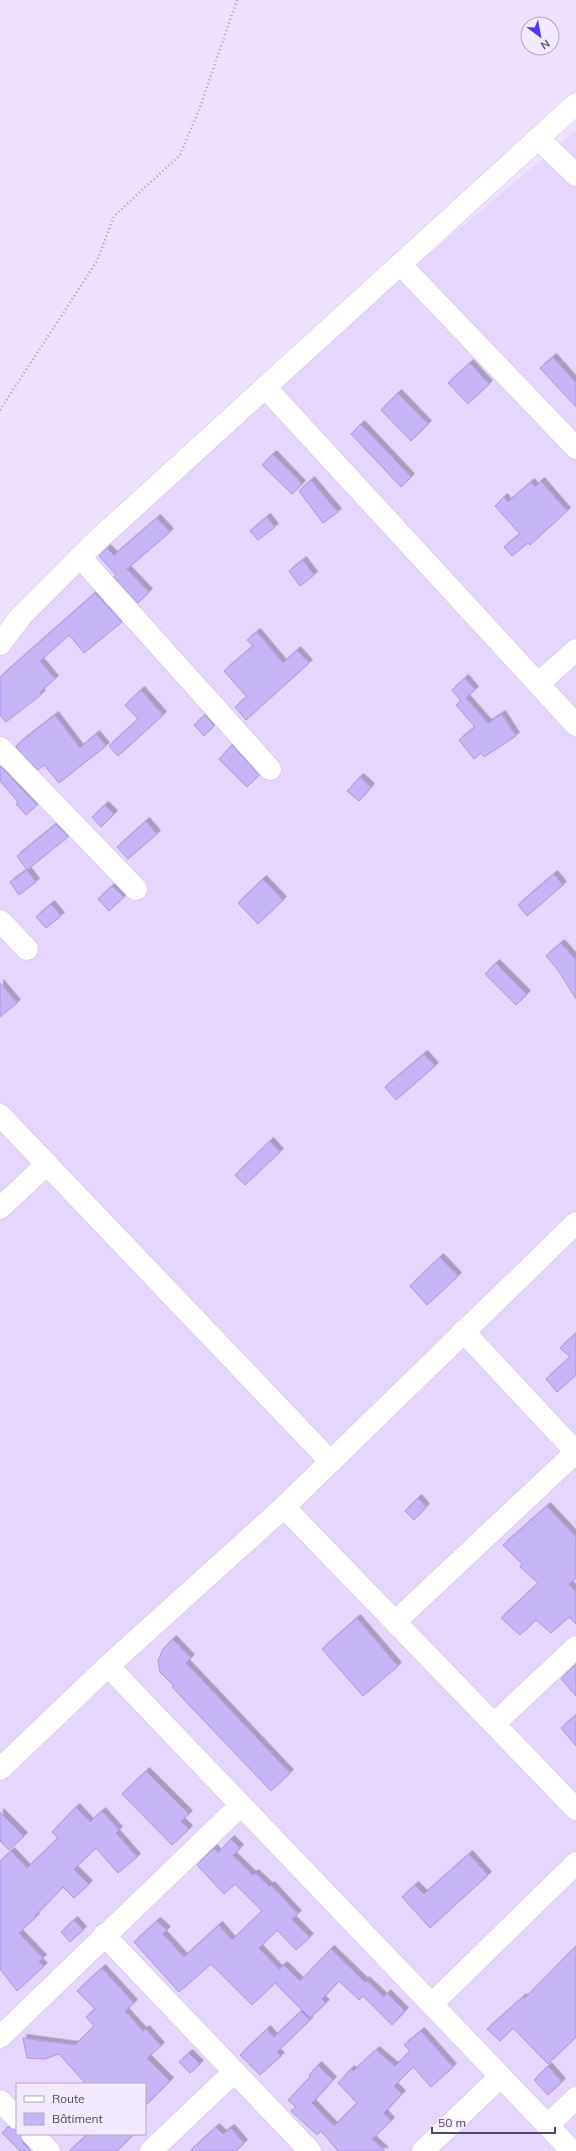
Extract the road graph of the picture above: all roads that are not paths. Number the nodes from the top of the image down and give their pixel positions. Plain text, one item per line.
1 (576, 104) edge
2 (539, 139) junction
3 (576, 175) edge
4 (401, 265) junction
5 (265, 387) junction
6 (576, 448) edge
7 (80, 557) junction
8 (2, 641) edge
9 (576, 650) edge
10 (538, 684) junction
11 (576, 725) edge
12 (0, 748) edge
13 (270, 769) dead end
14 (136, 889) dead end
15 (0, 921) edge
16 (27, 949) dead end
17 (0, 1115) edge
18 (47, 1164) junction
19 (0, 1208) edge
20 (576, 1223) edge
21 (463, 1331) junction
22 (576, 1452) edge
23 (331, 1462) junction
24 (284, 1507) junction
25 (395, 1622) junction
26 (576, 1647) edge
27 (108, 1666) junction
28 (494, 1724) junction
29 (0, 1769) edge
30 (240, 1806) junction
31 (576, 1809) edge
32 (576, 1863) edge
33 (104, 1935) junction
34 (432, 2004) junction
35 (0, 2037) edge
36 (234, 2072) junction
37 (500, 2076) junction
38 (576, 2098) edge
39 (0, 2101) edge
40 (16, 2117) edge
41 (548, 2125) junction
42 (33, 2135) edge
43 (49, 2151) edge
44 (150, 2151) edge
45 (310, 2151) edge
46 (423, 2151) edge
47 (572, 2151) edge

1 - 2 street
2 - 3 street
2 - 4 street
4 - 5 street
4 - 6 street
5 - 7 street
5 - 10 street
7 - 8 street
7 - 13 street
9 - 10 street
10 - 11 street
12 - 14 street
15 - 16 street
17 - 18 street
18 - 19 street
18 - 23 street
20 - 21 street
21 - 22 street
21 - 23 street
22 - 25 street
23 - 24 street
24 - 25 street
24 - 27 street
25 - 28 street
26 - 28 street
27 - 29 street
27 - 30 street
28 - 31 street
30 - 33 street
30 - 34 street
32 - 34 street
33 - 35 street
33 - 36 street
34 - 37 street
36 - 44 street
36 - 45 street
37 - 41 street
37 - 46 street
38 - 41 street
39 - 40 street
41 - 47 street
42 - 43 street

